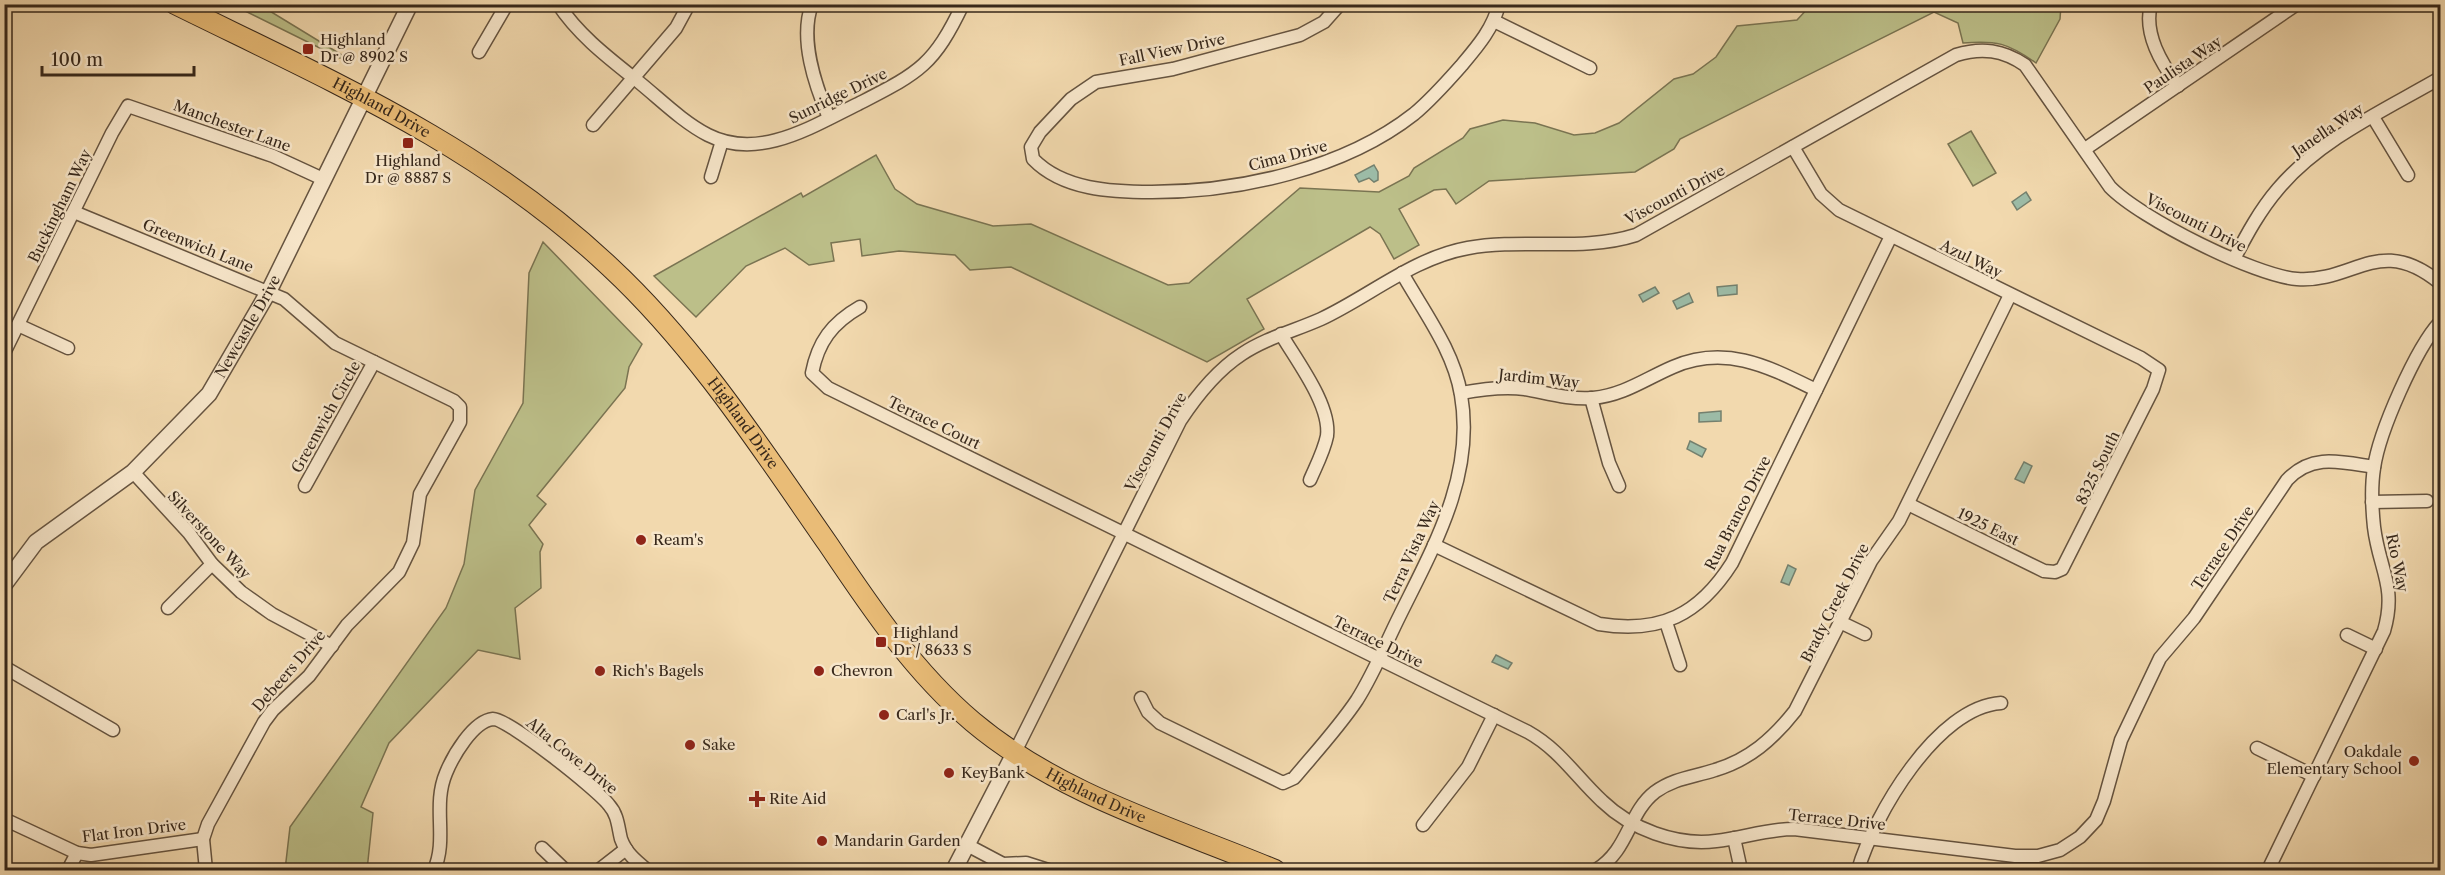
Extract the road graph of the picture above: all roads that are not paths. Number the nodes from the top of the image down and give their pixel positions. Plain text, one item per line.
1 (175, 4) edge
2 (410, 4) edge
3 (507, 4) edge
4 (558, 4) edge
5 (689, 4) edge
6 (812, 4) edge
7 (963, 4) edge
8 (1340, 4) edge
9 (1499, 4) edge
10 (2151, 4) edge
11 (2297, 4) edge
12 (1494, 21) junction
13 (478, 52) dead end
14 (1590, 68) dead end
15 (634, 78) junction
16 (2440, 78) edge
17 (2178, 86) junction
18 (363, 98) junction
19 (128, 106) joint
20 (2373, 117) junction
21 (829, 118) junction
22 (593, 125) dead end
23 (722, 141) junction
24 (1793, 147) junction
25 (2085, 150) junction
26 (1030, 153) joint
27 (2408, 175) dead end
28 (711, 177) dead end
29 (323, 179) junction
30 (74, 212) junction
31 (1892, 236) junction
32 (2234, 259) junction
33 (1402, 273) junction
34 (2440, 283) edge
35 (269, 291) junction
36 (2010, 295) junction
37 (860, 307) dead end
38 (2440, 322) edge
39 (18, 325) junction
40 (1281, 334) junction
41 (68, 348) dead end
42 (4, 353) edge
43 (374, 362) junction
44 (2159, 370) joint
45 (1816, 390) junction
46 (1461, 393) junction
47 (1591, 398) junction
48 (460, 407) joint
49 (2374, 467) junction
50 (133, 472) junction
51 (1310, 480) dead end
52 (305, 486) dead end
53 (1619, 486) dead end
54 (2427, 501) dead end
55 (2372, 502) junction
56 (1908, 504) junction
57 (1123, 535) junction
58 (1434, 545) junction
59 (212, 564) junction
60 (2055, 572) joint
61 (7, 574) edge
62 (168, 608) dead end
63 (1666, 622) junction
64 (1840, 622) junction
65 (1866, 634) dead end
66 (2347, 635) dead end
67 (332, 646) junction
68 (2376, 649) junction
69 (1378, 659) junction
70 (1680, 665) dead end
71 (4, 667) edge
72 (1141, 698) dead end
73 (2001, 703) dead end
74 (1494, 715) junction
75 (113, 730) dead end
76 (2257, 748) dead end
77 (1015, 752) junction
78 (2314, 776) junction
79 (4, 819) edge
80 (1633, 824) junction
81 (1423, 825) dead end
82 (1734, 838) junction
83 (1870, 838) junction
84 (203, 839) junction
85 (969, 846) junction
86 (542, 848) dead end
87 (626, 849) junction
88 (77, 853) junction
89 (68, 870) edge
90 (206, 870) edge
91 (434, 870) edge
92 (565, 870) edge
93 (599, 870) edge
94 (647, 870) edge
95 (954, 870) edge
96 (1048, 870) edge
97 (1275, 870) edge
98 (1596, 870) edge
99 (1741, 870) edge
100 (1858, 870) edge
101 (2268, 870) edge

1 - 18 main road, Highland Drive
2 - 18 street, Newcastle Drive
3 - 13 street
4 - 15 street, Sunridge Drive
5 - 15 street
6 - 21 street
7 - 21 street, Sunridge Drive
8 - 26 street, Fall View Drive
9 - 12 street, Cima Drive
10 - 17 street
11 - 17 street, Paulista Way
12 - 14 street
12 - 26 street, Cima Drive
15 - 22 street
15 - 23 street, Sunridge Drive
16 - 20 street, Janella Way
17 - 25 street, Paulista Way
18 - 29 street, Newcastle Drive
18 - 77 main road, Highland Drive
19 - 29 street, Manchester Lane
19 - 30 street, Buckingham Way
20 - 27 street
20 - 32 street, Janella Way
21 - 23 street, Sunridge Drive
23 - 28 street
24 - 25 street, Viscounti Drive
24 - 31 street, Azul Way
24 - 33 street, Viscounti Drive
25 - 32 street, Viscounti Drive
29 - 35 street, Newcastle Drive
30 - 35 street, Greenwich Lane
30 - 39 street, Buckingham Way
31 - 36 street, Azul Way
31 - 45 street, Rua Branco Drive
32 - 34 street, Viscounti Drive
33 - 40 street, Viscounti Drive
33 - 46 street, Terra Vista Way
35 - 43 street, Greenwich Lane
35 - 50 street, Newcastle Drive
36 - 44 street, Azul Way
36 - 56 street, Brady Creek Drive
37 - 57 street, Terrace Court
38 - 49 street, Rio Way
39 - 41 street
39 - 42 street, Buckingham Way
40 - 51 street
40 - 57 street, Viscounti Drive
43 - 48 street, Greenwich Lane
43 - 52 street, Greenwich Circle
44 - 60 street, 8325 South
45 - 47 street, Jardim Way
45 - 63 street, Rua Branco Drive
46 - 47 street, Jardim Way
46 - 58 street, Terra Vista Way
47 - 53 street
48 - 67 street, Debeers Drive
49 - 55 street, Rio Way
49 - 83 street, Terrace Drive
50 - 59 street, Silverstone Way
50 - 61 street, Newcastle Drive
54 - 55 street
55 - 68 street, Rio Way
56 - 60 street, 1925 East
56 - 64 street, Brady Creek Drive
57 - 69 street, Terrace Drive
57 - 77 street, Viscounti Drive
58 - 63 street, Rua Branco Drive
58 - 69 street, Terra Vista Way
59 - 62 street
59 - 67 street, Silverstone Way
63 - 70 street
64 - 65 street
64 - 80 street, Brady Creek Drive
66 - 68 street
67 - 84 street, Debeers Drive
68 - 78 street, Rio Way
69 - 72 street, Terra Vista Way
69 - 74 street, Terrace Drive
71 - 75 street
73 - 83 street
74 - 80 street, Terrace Drive
74 - 81 street
76 - 78 street
77 - 85 street
77 - 97 main road, Highland Drive
78 - 101 street, Rio Way
79 - 88 street, Flat Iron Drive
80 - 82 street, Terrace Drive
80 - 98 street, Brady Creek Drive
82 - 83 street, Terrace Drive
82 - 99 street
83 - 100 street
84 - 88 street, Flat Iron Drive
84 - 90 street, Debeers Drive
85 - 95 street
85 - 96 street
86 - 92 street
87 - 91 street, Alta Cove Drive
87 - 93 street
87 - 94 street, Alta Cove Drive
88 - 89 street

